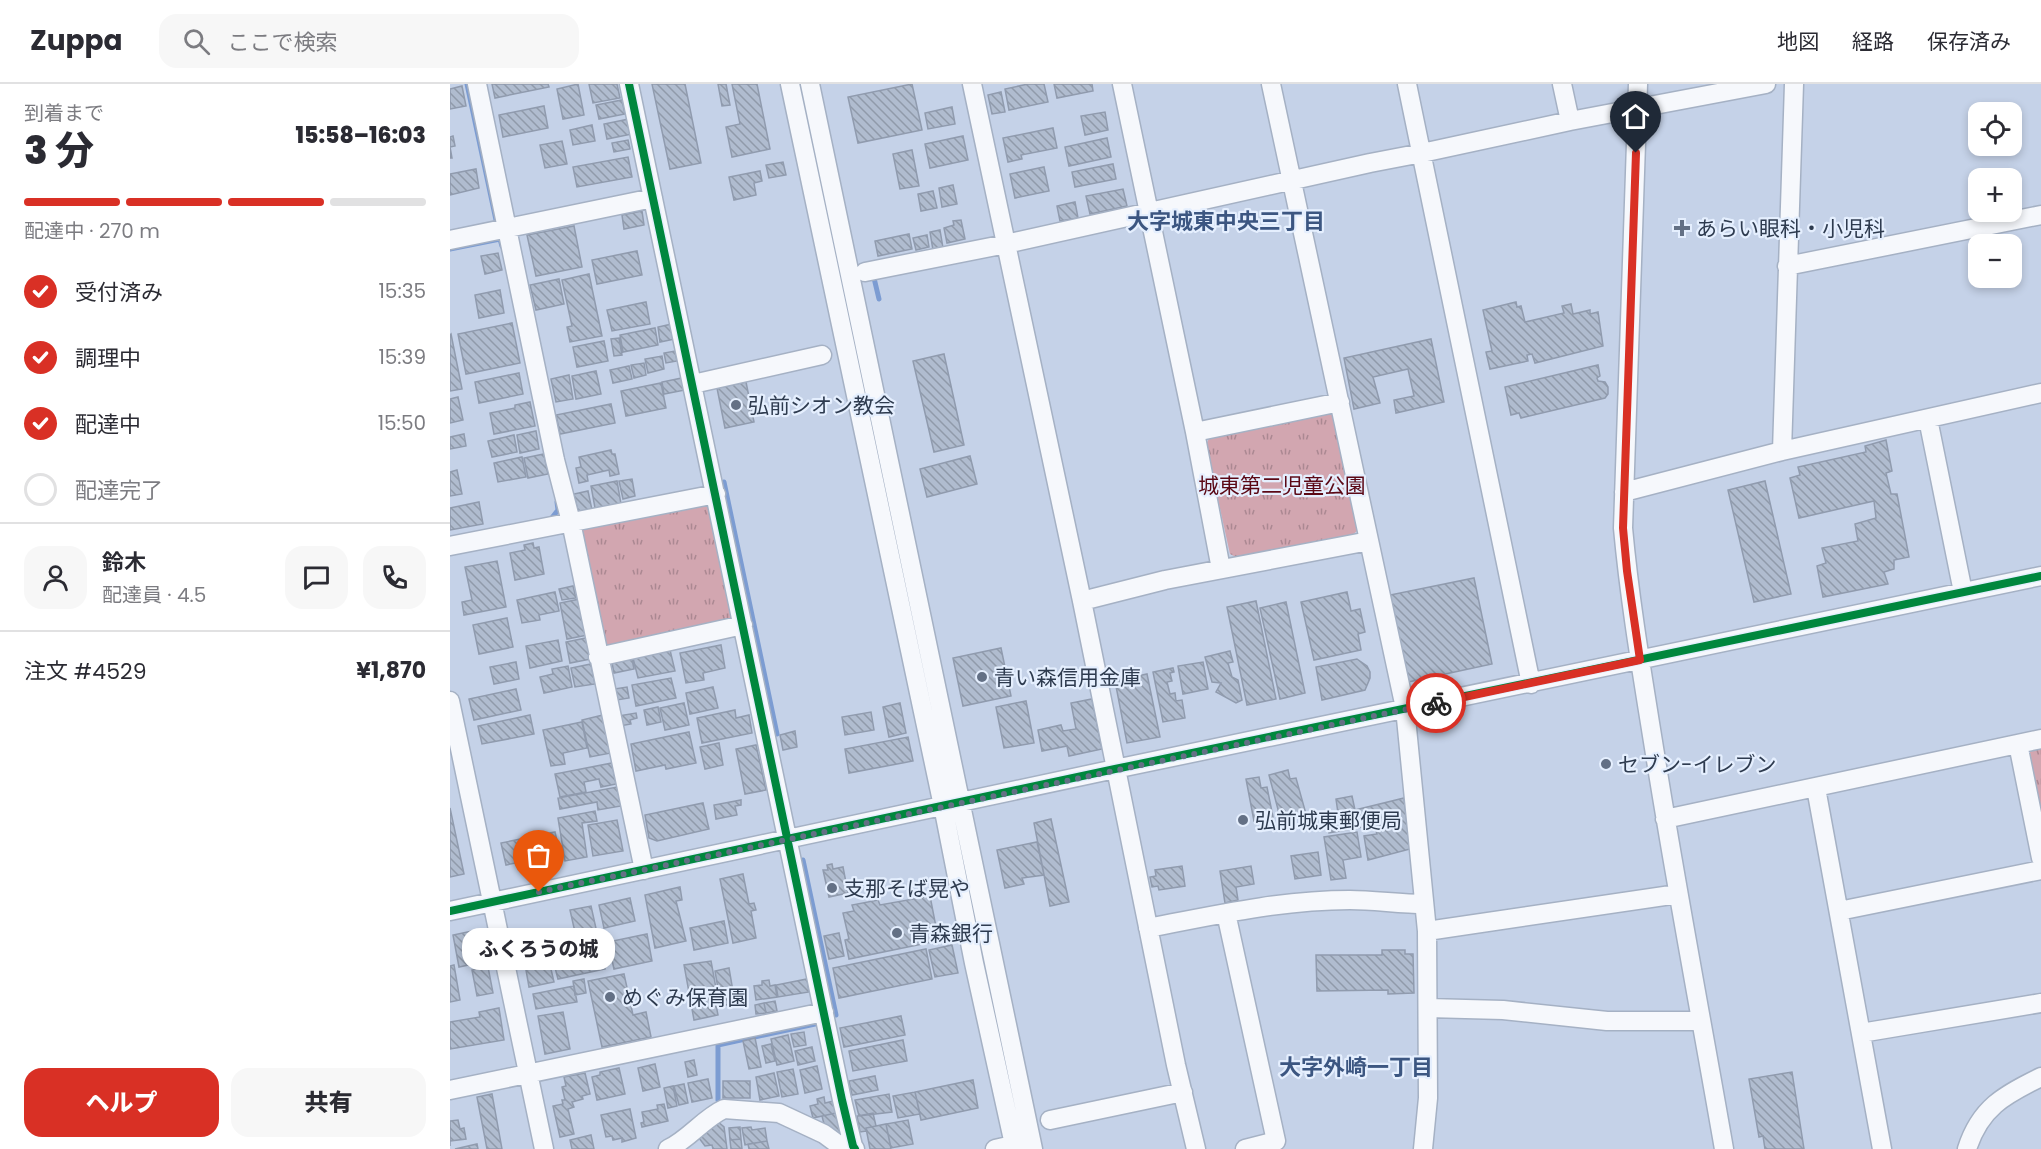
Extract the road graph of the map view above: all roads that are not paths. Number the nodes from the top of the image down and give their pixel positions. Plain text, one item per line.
1 (477, 84) edge
2 (629, 84) edge
3 (790, 84) edge
4 (810, 84) edge
5 (972, 84) edge
6 (1122, 84) edge
7 (1271, 84) edge
8 (1407, 84) edge
9 (1562, 84) edge
10 (1638, 84) edge
11 (1766, 84) edge
12 (1794, 84) edge
13 (1637, 109) junction
14 (1570, 121) junction
15 (1422, 153) junction
16 (1291, 181) junction
17 (653, 198) junction
18 (1149, 212) junction
19 (2041, 215) edge
20 (508, 228) junction
21 (450, 240) edge
22 (1006, 244) junction
23 (1787, 266) junction
24 (865, 272) dead end
25 (822, 355) dead end
26 (693, 384) junction
27 (2041, 393) edge
28 (1340, 402) junction
29 (1928, 419) junction
30 (1195, 432) junction
31 (1782, 451) junction
32 (1624, 492) junction
33 (716, 494) junction
34 (571, 522) junction
35 (1369, 541) junction
36 (450, 546) edge
37 (1221, 569) junction
38 (2041, 576) edge
39 (1963, 592) junction
40 (1082, 602) junction
41 (743, 625) junction
42 (598, 657) junction
43 (1640, 660) junction
44 (1531, 684) junction
45 (450, 701) edge
46 (1405, 708) junction
47 (2041, 739) edge
48 (2018, 744) junction
49 (1115, 769) junction
50 (1816, 788) junction
51 (952, 804) junction
52 (1665, 819) junction
53 (788, 840) junction
54 (2041, 858) edge
55 (644, 870) junction
56 (2041, 870) edge
57 (1678, 894) junction
58 (494, 903) junction
59 (1424, 904) junction
60 (450, 911) edge
61 (1839, 911) junction
62 (1226, 913) junction
63 (1148, 928) junction
64 (1427, 931) junction
65 (2041, 1003) edge
66 (1428, 1008) junction
67 (824, 1012) junction
68 (1701, 1021) junction
69 (1861, 1033) junction
70 (529, 1073) junction
71 (2041, 1077) edge
72 (450, 1090) edge
73 (1183, 1092) junction
74 (1050, 1120) dead end
75 (1023, 1146) edge
76 (854, 1148) edge
77 (544, 1149) edge
78 (668, 1149) edge
79 (995, 1149) edge
80 (1196, 1149) edge
81 (1245, 1149) edge
82 (1423, 1149) edge
83 (1724, 1149) edge
84 (1882, 1149) edge
85 (1967, 1149) edge

1 - 20 street
2 - 17 street
3 - 51 street
4 - 51 street
5 - 22 street
6 - 18 street
7 - 16 street
8 - 15 street
9 - 14 street
10 - 13 street
11 - 13 street
12 - 23 street
13 - 14 street
13 - 32 street
14 - 15 street
15 - 16 street
15 - 44 street
16 - 18 street
16 - 28 street
17 - 20 street
17 - 26 street
18 - 22 street
18 - 30 street
19 - 23 street
20 - 21 street
20 - 34 street
22 - 24 street
22 - 40 street
23 - 31 street
25 - 26 street
26 - 33 street
27 - 29 street
28 - 30 street
28 - 35 street
29 - 31 street
29 - 39 street
30 - 37 street
31 - 32 street
32 - 43 street
33 - 34 street
33 - 41 street
34 - 36 street
34 - 42 street
35 - 37 street
35 - 46 street
37 - 40 street
38 - 39 street
39 - 43 street
40 - 49 street
41 - 42 street
41 - 53 street
42 - 55 street
43 - 44 street
43 - 52 street
44 - 46 street
45 - 58 street
46 - 49 street
46 - 59 street
47 - 48 street
48 - 50 street
48 - 54 street
49 - 51 street
49 - 63 street
50 - 52 street
50 - 61 street
51 - 53 street
51 - 75 street
52 - 57 street
53 - 55 street
53 - 67 street
55 - 58 street
56 - 61 street
57 - 64 street
57 - 68 street
58 - 60 street
58 - 70 street
59 - 62 street
59 - 64 street
61 - 69 street
62 - 63 street
62 - 81 street
63 - 73 street
64 - 66 street
65 - 69 street
66 - 68 street
66 - 82 street
67 - 70 street
67 - 76 street
68 - 83 street
69 - 84 street
70 - 72 street
70 - 77 street
71 - 85 street
73 - 74 street
73 - 80 street
75 - 79 street
76 - 78 street

